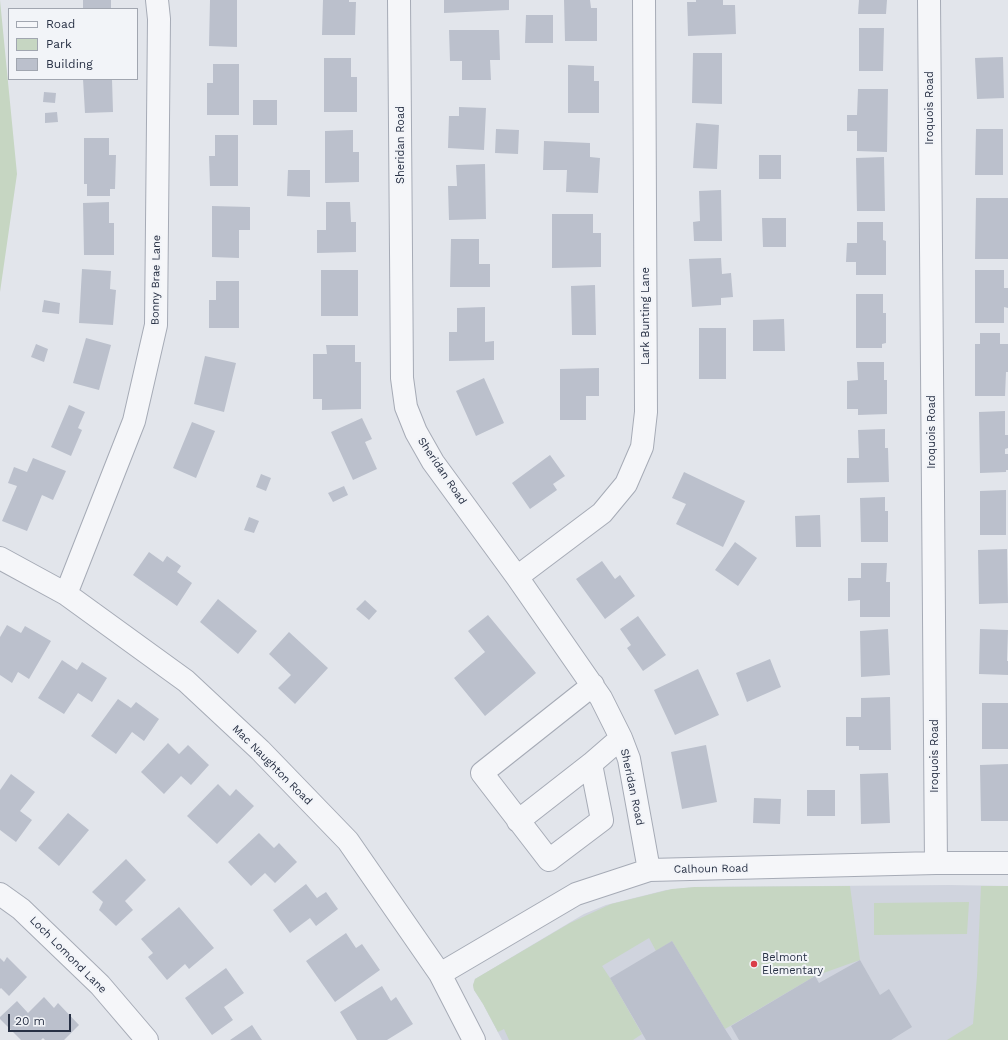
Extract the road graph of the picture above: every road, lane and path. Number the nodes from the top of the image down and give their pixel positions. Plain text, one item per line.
1 (157, 0) edge
2 (399, 0) edge
3 (644, 0) edge
4 (929, 0) edge
5 (0, 558) edge
6 (517, 577) junction
7 (66, 594) junction
8 (593, 685) junction
9 (621, 738) junction
10 (591, 764) junction
11 (518, 821) junction
12 (1008, 862) edge
13 (936, 863) junction
14 (649, 870) junction
15 (0, 894) edge
16 (440, 974) junction
17 (147, 1040) edge
18 (474, 1040) edge

1 - 7 street, Bonny Brae Lane
2 - 6 street, Sheridan Road
3 - 6 street, Lark Bunting Lane
4 - 13 street, Iroquois Road
5 - 7 street, Mac Naughton Road
6 - 8 street, Sheridan Road
7 - 16 street, Mac Naughton Road
8 - 9 street, Sheridan Road
8 - 11 street
9 - 10 street
9 - 14 street, Sheridan Road
10 - 11 street
10 - 11 street
12 - 13 street, Calhoun Road
13 - 14 street, Calhoun Road
14 - 16 street, Calhoun Road
15 - 17 street, Loch Lomond Lane
16 - 18 street, Mac Naughton Road

